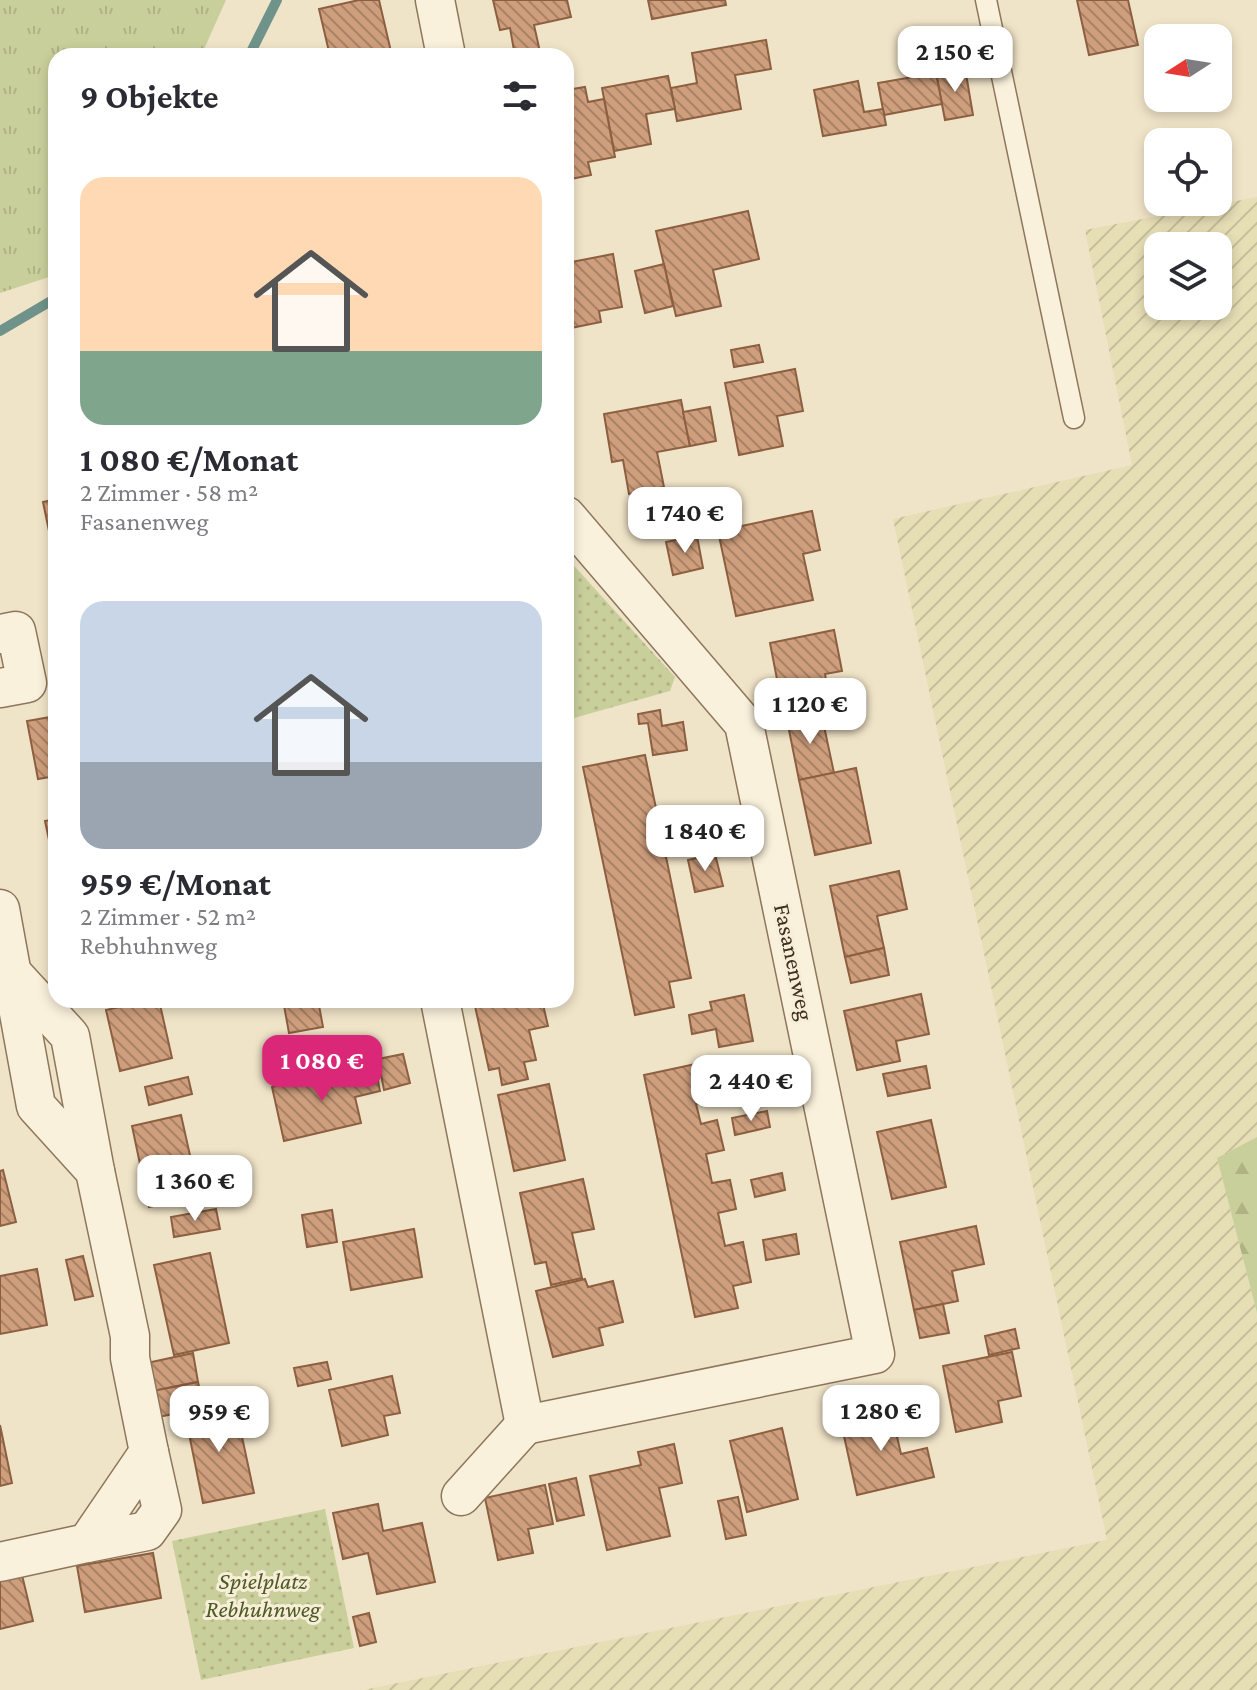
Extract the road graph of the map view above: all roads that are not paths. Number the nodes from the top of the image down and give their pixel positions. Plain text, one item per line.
1 (435, 0) edge
2 (986, 0) edge
3 (444, 48) edge
4 (1074, 418) dead end
5 (574, 525) edge
6 (0, 634) edge
7 (0, 688) edge
8 (0, 909) edge
9 (442, 1008) edge
10 (525, 1425) junction
11 (461, 1496) dead end
12 (0, 1562) edge

1 - 3 street
2 - 4 lane
5 - 10 street, Fasanenweg
6 - 7 street
8 - 12 street
9 - 10 street
10 - 11 street

